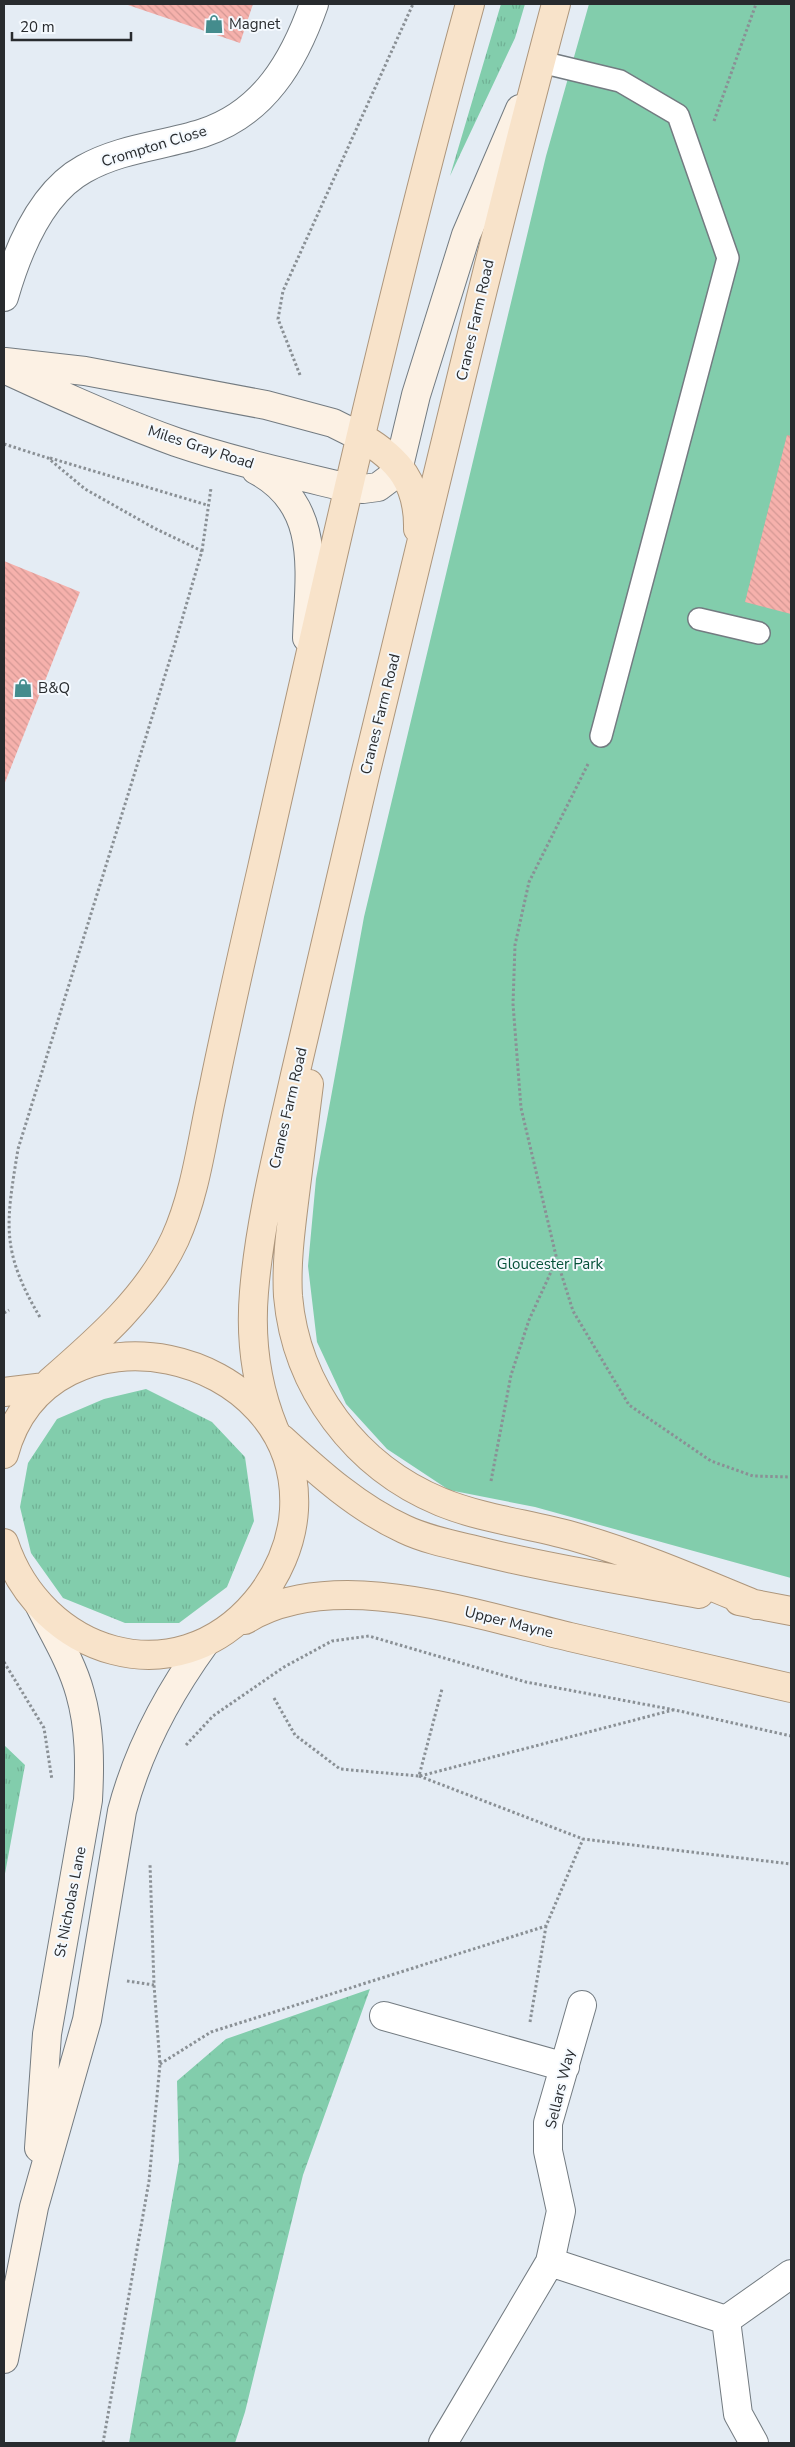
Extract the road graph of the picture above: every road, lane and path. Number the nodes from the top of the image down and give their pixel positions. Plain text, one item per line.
1 (314, 4) edge
2 (413, 4) edge
3 (470, 4) edge
4 (556, 4) edge
5 (756, 4) edge
6 (541, 62) junction
7 (712, 128) dead end
8 (4, 297) edge
9 (4, 362) edge
10 (4, 369) edge
11 (300, 375) dead end
12 (361, 437) junction
13 (4, 444) edge
14 (48, 458) junction
15 (239, 461) junction
16 (399, 466) junction
17 (349, 488) junction
18 (202, 551) junction
19 (418, 559) junction
20 (699, 619) dead end
21 (759, 633) dead end
22 (306, 672) junction
23 (601, 736) joint
24 (332, 912) junction
25 (556, 1260) junction
26 (9, 1310) dead end
27 (4, 1313) edge
28 (41, 1319) dead end
29 (48, 1385) junction
30 (4, 1392) edge
31 (276, 1432) junction
32 (4, 1454) edge
33 (791, 1477) edge
34 (490, 1489) dead end
35 (4, 1543) edge
36 (4, 1568) edge
37 (37, 1603) junction
38 (756, 1605) junction
39 (791, 1611) edge
40 (229, 1629) junction
41 (205, 1643) junction
42 (4, 1662) edge
43 (791, 1688) edge
44 (442, 1690) dead end
45 (274, 1698) dead end
46 (675, 1710) junction
47 (791, 1736) edge
48 (185, 1746) dead end
49 (419, 1776) junction
50 (53, 1787) dead end
51 (583, 1839) junction
52 (151, 1856) dead end
53 (791, 1864) edge
54 (546, 1926) junction
55 (118, 1980) dead end
56 (154, 1985) junction
57 (582, 2005) dead end
58 (384, 2016) dead end
59 (524, 2057) junction
60 (160, 2064) junction
61 (565, 2067) junction
62 (34, 2207) junction
63 (550, 2262) junction
64 (791, 2274) edge
65 (726, 2320) junction
66 (4, 2359) edge
67 (103, 2443) edge
68 (442, 2443) edge
69 (754, 2443) edge

1 - 8 street, Crompton Close
2 - 11 path
3 - 12 main road
4 - 6 main road, Cranes Farm Road
5 - 7 path
6 - 16 street
6 - 19 main road, Cranes Farm Road
6 - 23 lane
9 - 12 street
10 - 15 street, Miles Gray Road
12 - 16 main road
12 - 17 main road
13 - 14 path
14 - 18 path
14 - 18 path
15 - 17 street, Miles Gray Road
15 - 22 street
16 - 17 street, Miles Gray Road
16 - 19 main road
17 - 22 main road
18 - 28 path
19 - 24 main road, Cranes Farm Road
20 - 21 lane
22 - 29 main road
23 - 25 path
24 - 31 main road, Cranes Farm Road
24 - 38 main road
25 - 33 path
25 - 34 path
26 - 27 path
29 - 30 main road
29 - 31 main road
29 - 32 main road
31 - 38 main road
31 - 40 main road
35 - 37 main road
36 - 37 main road
37 - 41 main road, Upper Mayne
37 - 62 street, St Nicholas Lane
38 - 39 main road
40 - 41 main road, Upper Mayne
40 - 43 main road, Upper Mayne
41 - 62 street, St Nicholas Lane
42 - 50 path
44 - 49 path
45 - 49 path
46 - 47 path
46 - 48 path
46 - 49 path
49 - 51 path
51 - 53 path
51 - 54 path
52 - 56 path
54 - 59 path
54 - 60 path
55 - 56 path
56 - 60 path
57 - 61 street, Sellars Way
58 - 59 street
59 - 61 street
60 - 67 path
61 - 63 street, Sellars Way
62 - 66 street, St Nicholas Lane
63 - 65 street
63 - 68 street, Sellars Way
64 - 65 street
65 - 69 street

